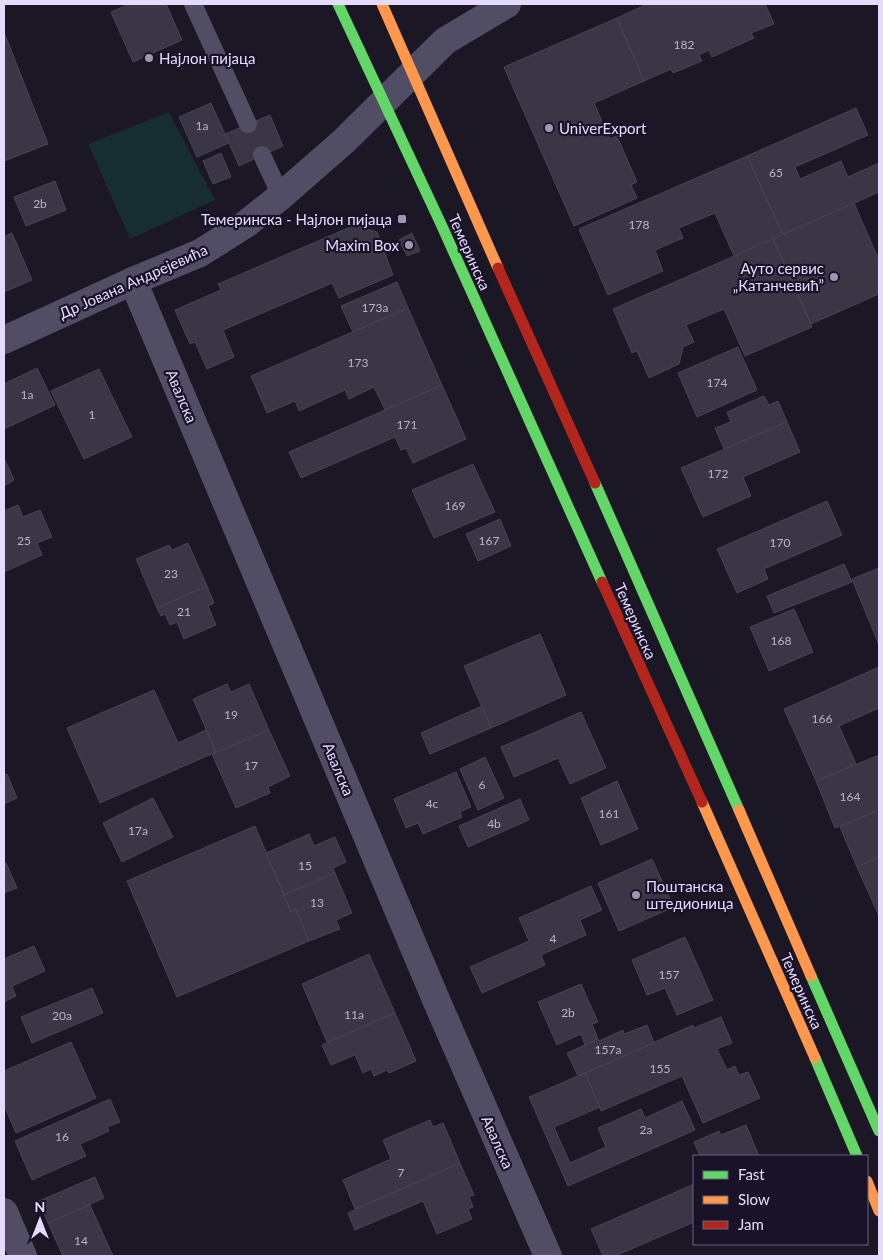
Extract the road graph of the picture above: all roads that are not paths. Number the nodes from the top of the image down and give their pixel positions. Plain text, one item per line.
1 (193, 4) edge
2 (338, 4) edge
3 (382, 4) edge
4 (506, 4) edge
5 (412, 73) junction
6 (384, 100) junction
7 (248, 124) dead end
8 (262, 155) dead end
9 (281, 196) junction
10 (133, 281) junction
11 (4, 340) edge
12 (879, 1131) edge
13 (856, 1155) edge
14 (868, 1184) edge
15 (879, 1211) edge
16 (4, 1212) edge
17 (23, 1256) edge
18 (548, 1256) edge

1 - 7 lane
2 - 6 main road, Темеринска
3 - 5 main road, Темеринска
4 - 5 street, Др Јована Андрејевића
5 - 6 street, Др Јована Андрејевића
5 - 12 main road, Темеринска
6 - 9 street, Др Јована Андрејевића
6 - 13 main road, Темеринска
8 - 9 lane
9 - 10 street, Др Јована Андрејевића
10 - 11 street, Др Јована Андрејевића
10 - 18 street, Авалска
14 - 15 main road
16 - 17 street

